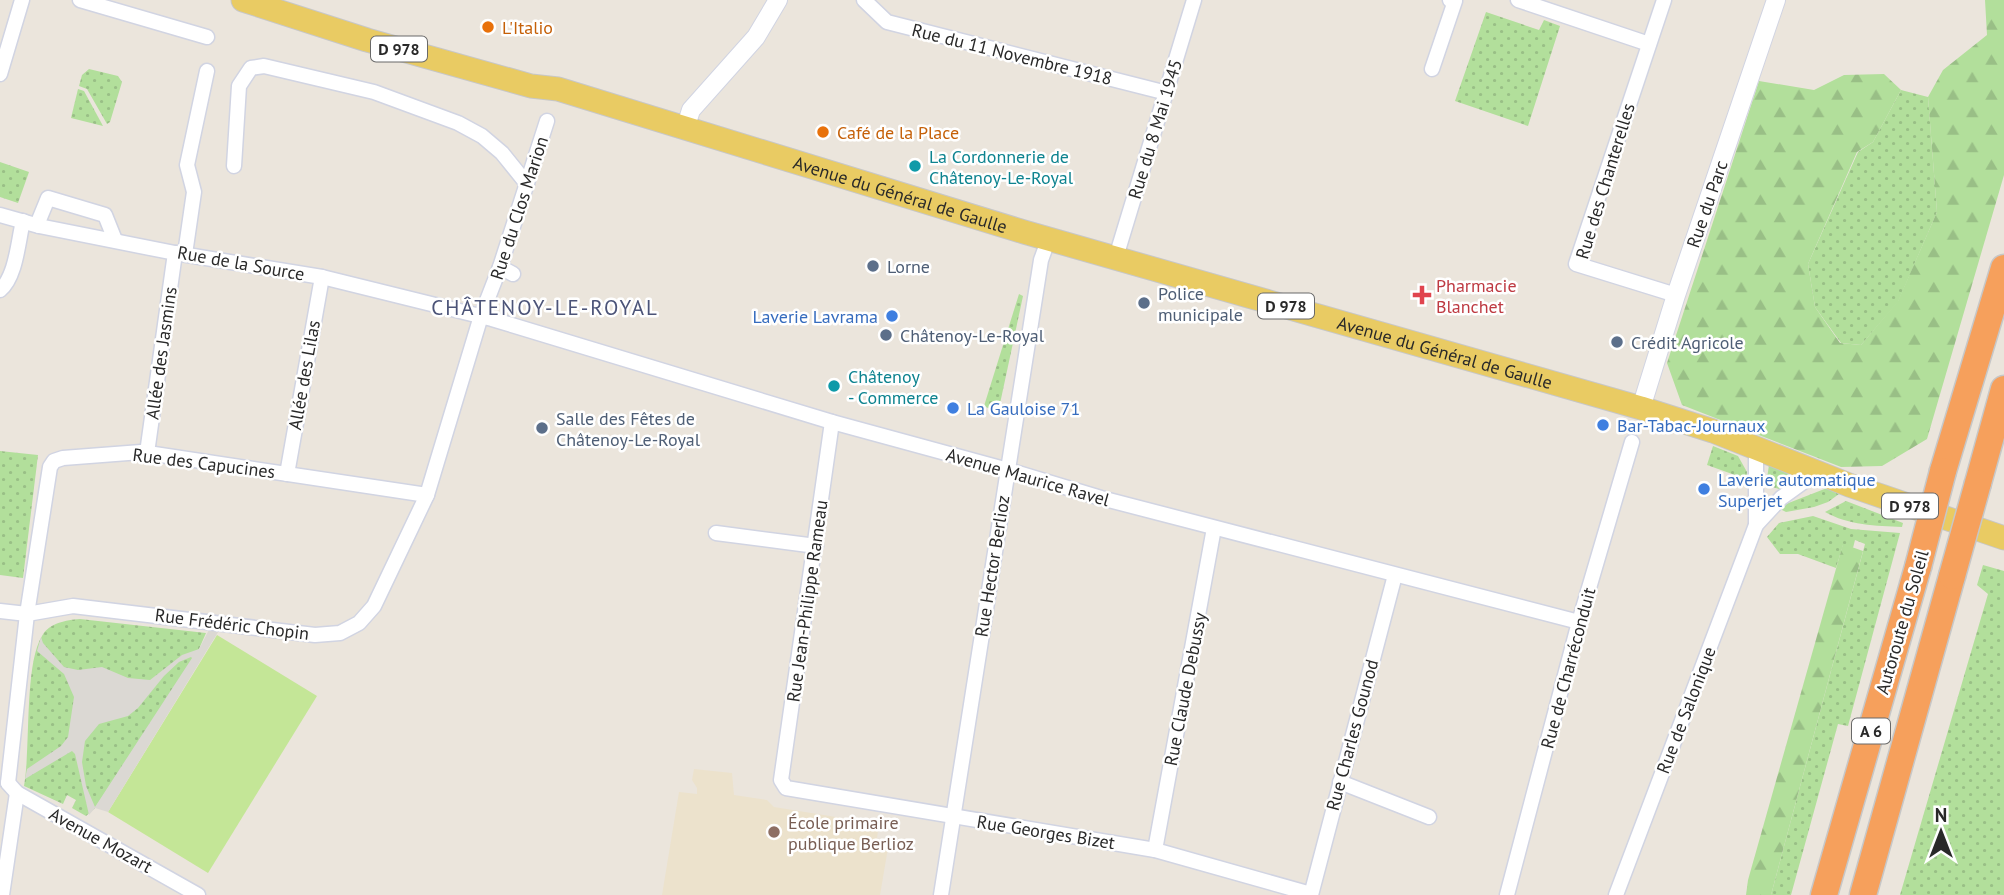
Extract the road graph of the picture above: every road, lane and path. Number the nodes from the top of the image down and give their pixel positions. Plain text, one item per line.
1 (80, 0) edge
2 (243, 0) edge
3 (288, 0) edge
4 (778, 0) edge
5 (864, 0) edge
6 (1194, 0) edge
7 (1450, 0) edge
8 (1518, 0) edge
9 (1664, 0) edge
10 (1776, 0) edge
11 (21, 1) edge
12 (207, 37) dead end
13 (1649, 44) junction
14 (1432, 69) dead end
15 (206, 71) dead end
16 (0, 74) edge
17 (558, 89) junction
18 (1167, 93) junction
19 (547, 121) dead end
20 (685, 129) junction
21 (234, 166) dead end
22 (527, 184) junction
23 (0, 215) edge
24 (23, 221) junction
25 (39, 226) junction
26 (1049, 238) junction
27 (115, 240) junction
28 (180, 253) junction
29 (1115, 257) junction
30 (2004, 268) edge
31 (322, 277) junction
32 (0, 290) edge
33 (1676, 295) junction
34 (481, 316) junction
35 (2004, 389) edge
36 (1642, 408) junction
37 (832, 422) junction
38 (1632, 442) dead end
39 (1756, 448) junction
40 (147, 453) junction
41 (1008, 470) junction
42 (1817, 472) junction
43 (286, 474) junction
44 (1756, 488) junction
45 (427, 495) junction
46 (1781, 498) junction
47 (1756, 525) junction
48 (1214, 528) junction
49 (716, 533) dead end
50 (2004, 538) edge
51 (816, 547) junction
52 (1395, 575) junction
53 (0, 611) edge
54 (27, 614) junction
55 (1579, 622) junction
56 (781, 780) joint
57 (1339, 782) junction
58 (8, 786) edge
59 (953, 817) junction
60 (1429, 817) dead end
61 (1155, 849) junction
62 (2, 895) edge
63 (198, 895) edge
64 (942, 895) edge
65 (1311, 895) edge
66 (1507, 895) edge
67 (1616, 895) edge
68 (1824, 895) edge
69 (1864, 895) edge

1 - 12 street
2 - 17 main road, Avenue du Général de Gaulle / D 978
3 - 17 main road, Avenue du Général de Gaulle / D 978
4 - 20 street
5 - 18 street, Rue du 11 Novembre 1918
6 - 18 street, Rue du 8 Mai 1945
7 - 14 street
8 - 13 street
9 - 13 street, Rue des Chanterelles
10 - 33 street, Rue du Parc
11 - 16 street
13 - 33 street, Rue des Chanterelles
15 - 28 street, Allée des Jasmins
17 - 20 main road, Avenue du Général de Gaulle / D 978
18 - 29 street, Rue du 8 Mai 1945
19 - 22 street, Rue du Clos Marion
20 - 26 main road, Avenue du Général de Gaulle / D 978
21 - 22 street
22 - 34 street, Rue du Clos Marion
23 - 24 street, Rue de la Source
24 - 25 street, Rue de la Source
24 - 32 street
25 - 27 street, Rue de la Source
25 - 27 street
26 - 29 main road, Avenue du Général de Gaulle / D 978
26 - 41 street, Rue Hector Berlioz
27 - 28 street, Rue de la Source
28 - 31 street, Rue de la Source
28 - 40 street, Allée des Jasmins
29 - 36 main road, Avenue du Général de Gaulle / D 978
30 - 68 highway, Autoroute du Soleil / A 6, bridge
31 - 34 street, Rue de la Source
31 - 43 street, Allée des Lilas
33 - 36 street, Rue du Parc
34 - 37 street, Avenue Maurice Ravel
34 - 45 street, Rue du Clos Marion
35 - 69 highway, Autoroute du Soleil / A 6, bridge
36 - 39 main road, Avenue du Général de Gaulle / D 978
37 - 41 street, Avenue Maurice Ravel
37 - 51 street, Rue Jean-Philippe Rameau
38 - 55 street, Rue de Charréconduit
39 - 42 main road, Avenue du Général de Gaulle / D 978
39 - 44 street, Rue de Salonique
40 - 43 street, Rue des Capucines
40 - 54 street, Rue des Capucines
41 - 48 street, Avenue Maurice Ravel
41 - 59 street, Rue Hector Berlioz
42 - 46 street, Rue de Salonique
42 - 50 main road, Avenue du Général de Gaulle / D 978
43 - 45 street, Rue des Capucines
44 - 46 street
44 - 47 street, Rue de Salonique
45 - 54 street, Rue Frédéric Chopin
46 - 47 street, Rue de Salonique
47 - 67 street, Rue de Salonique
48 - 52 street, Avenue Maurice Ravel
48 - 61 street, Rue Claude Debussy
49 - 51 street
51 - 56 street, Rue Jean-Philippe Rameau
52 - 55 street, Avenue Maurice Ravel
52 - 57 street, Rue Charles Gounod
53 - 54 street, Rue Frédéric Chopin
54 - 58 street
55 - 66 street, Rue de Charréconduit
56 - 59 street, Rue Georges Bizet
57 - 60 street
57 - 65 street, Rue Charles Gounod
58 - 62 street
58 - 63 street, Avenue Mozart
59 - 61 street, Rue Georges Bizet
59 - 64 street, Rue Hector Berlioz
61 - 65 street, Rue Georges Bizet

